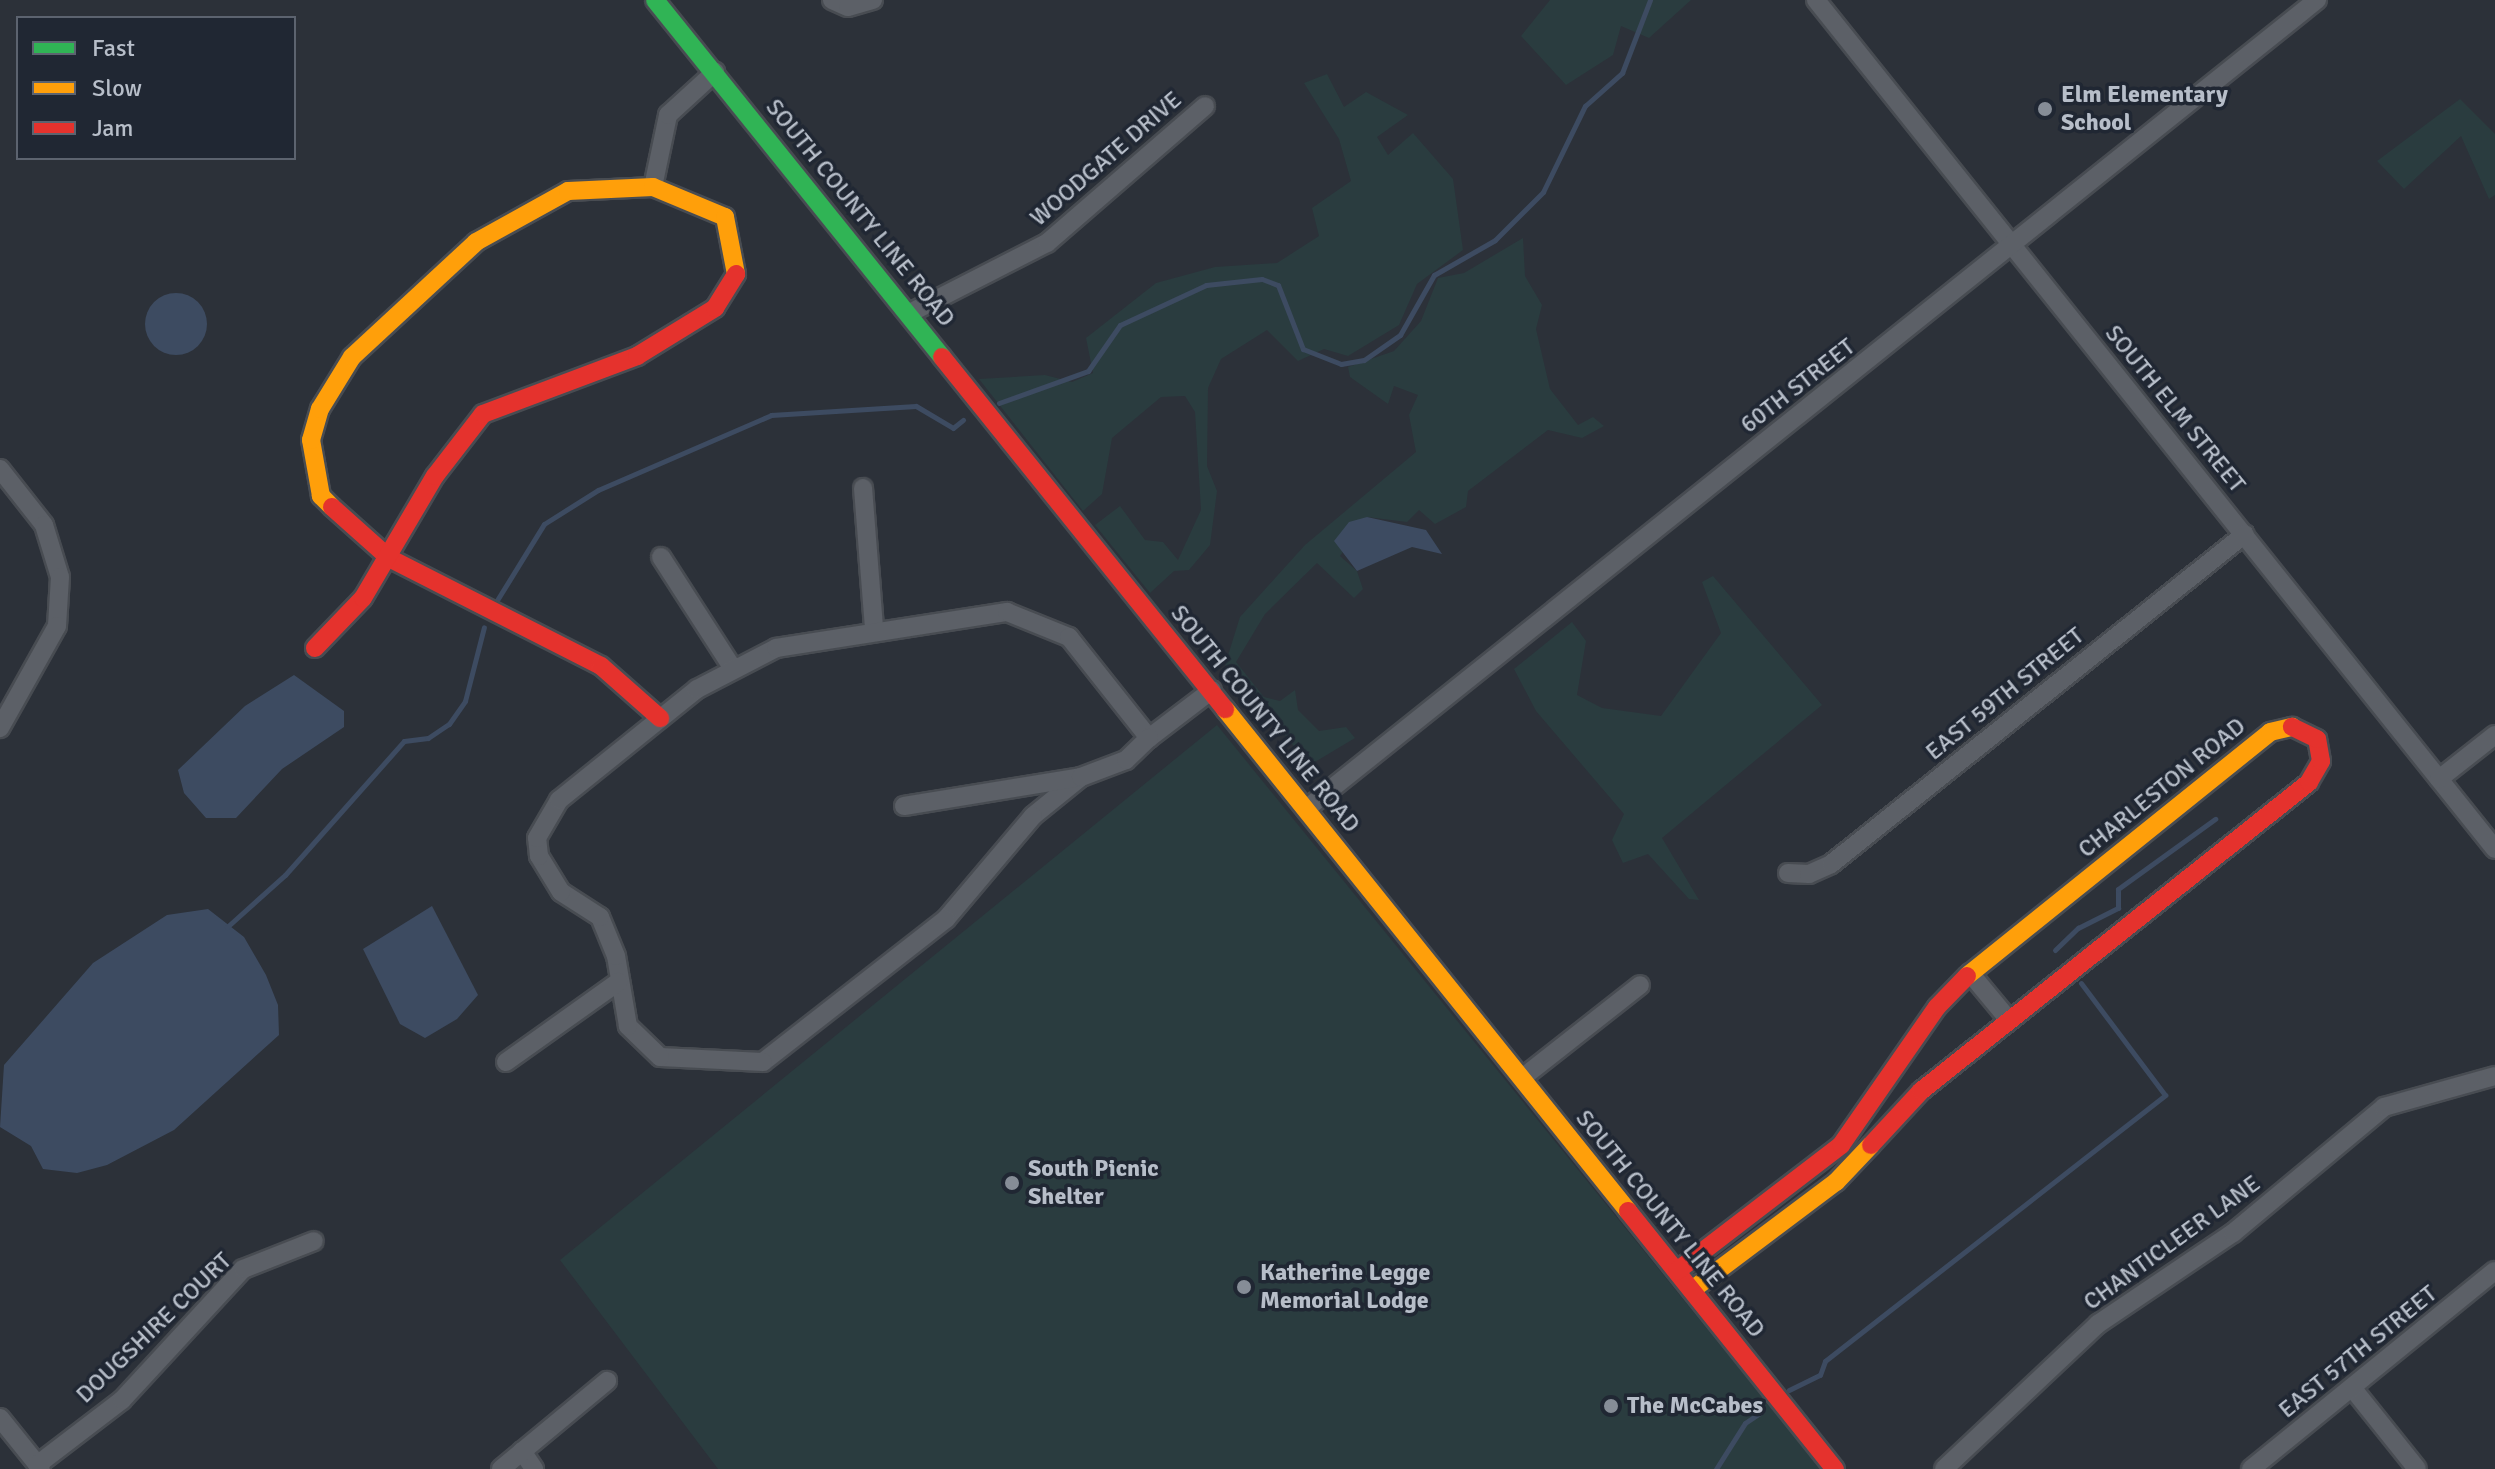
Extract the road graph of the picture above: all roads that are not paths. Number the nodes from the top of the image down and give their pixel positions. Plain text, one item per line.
1 (655, 0) edge
2 (832, 0) edge
3 (873, 0) edge
4 (1816, 0) edge
5 (2317, 0) edge
6 (715, 72) junction
7 (1205, 106) dead end
8 (653, 187) junction
9 (2013, 242) junction
10 (910, 313) junction
11 (0, 469) edge
12 (863, 488) dead end
13 (2245, 534) junction
14 (661, 557) dead end
15 (389, 558) junction
16 (874, 629) junction
17 (315, 648) dead end
18 (732, 667) junction
19 (1212, 690) junction
20 (660, 718) junction
21 (0, 728) edge
22 (2495, 735) edge
23 (1149, 738) junction
24 (1081, 777) junction
25 (2439, 779) junction
26 (1011, 793) junction
27 (904, 806) dead end
28 (1306, 809) junction
29 (1033, 816) junction
30 (2495, 849) edge
31 (1788, 873) dead end
32 (1970, 973) junction
33 (618, 982) junction
34 (1640, 985) dead end
35 (2009, 1020) junction
36 (506, 1062) dead end
37 (2495, 1076) edge
38 (1522, 1078) junction
39 (314, 1241) dead end
40 (1677, 1271) junction
41 (2495, 1271) edge
42 (1692, 1290) junction
43 (607, 1381) dead end
44 (2353, 1389) junction
45 (0, 1418) edge
46 (522, 1451) junction
47 (39, 1467) edge
48 (501, 1469) edge
49 (534, 1469) edge
50 (1835, 1469) edge
51 (1944, 1469) edge
52 (2251, 1469) edge
53 (2417, 1469) edge

1 - 6 street, SOUTH COUNTY LINE ROAD
2 - 3 street
4 - 9 street, SOUTH ELM STREET
5 - 9 street, 60TH STREET
6 - 8 street
6 - 10 street, SOUTH COUNTY LINE ROAD
7 - 10 street, WOODGATE DRIVE
8 - 15 street
8 - 15 street
9 - 13 street, SOUTH ELM STREET
9 - 28 street, 60TH STREET
10 - 19 street, SOUTH COUNTY LINE ROAD
11 - 21 street
12 - 16 street
13 - 25 street, SOUTH ELM STREET
13 - 31 street, EAST 59TH STREET
14 - 18 street
15 - 17 street
15 - 20 street
16 - 18 street
16 - 23 street
18 - 20 street
19 - 23 street
19 - 28 street, SOUTH COUNTY LINE ROAD
20 - 33 street
22 - 25 street
23 - 24 street
24 - 26 street
24 - 29 street
25 - 30 street, SOUTH ELM STREET
26 - 27 street
26 - 29 street
28 - 38 street, SOUTH COUNTY LINE ROAD
29 - 33 street
32 - 35 street
32 - 35 street, CHARLESTON ROAD
32 - 40 street, CHARLESTON ROAD
33 - 36 street
34 - 38 street
35 - 42 street, CHARLESTON ROAD
37 - 51 street, CHANTICLEER LANE
38 - 40 street, SOUTH COUNTY LINE ROAD
39 - 47 street, DOUGSHIRE COURT
40 - 42 street, SOUTH COUNTY LINE ROAD
41 - 44 street, EAST 57TH STREET
42 - 50 street, SOUTH COUNTY LINE ROAD
43 - 46 street
44 - 52 street, EAST 57TH STREET
44 - 53 street
45 - 47 street
46 - 48 street
46 - 49 street

